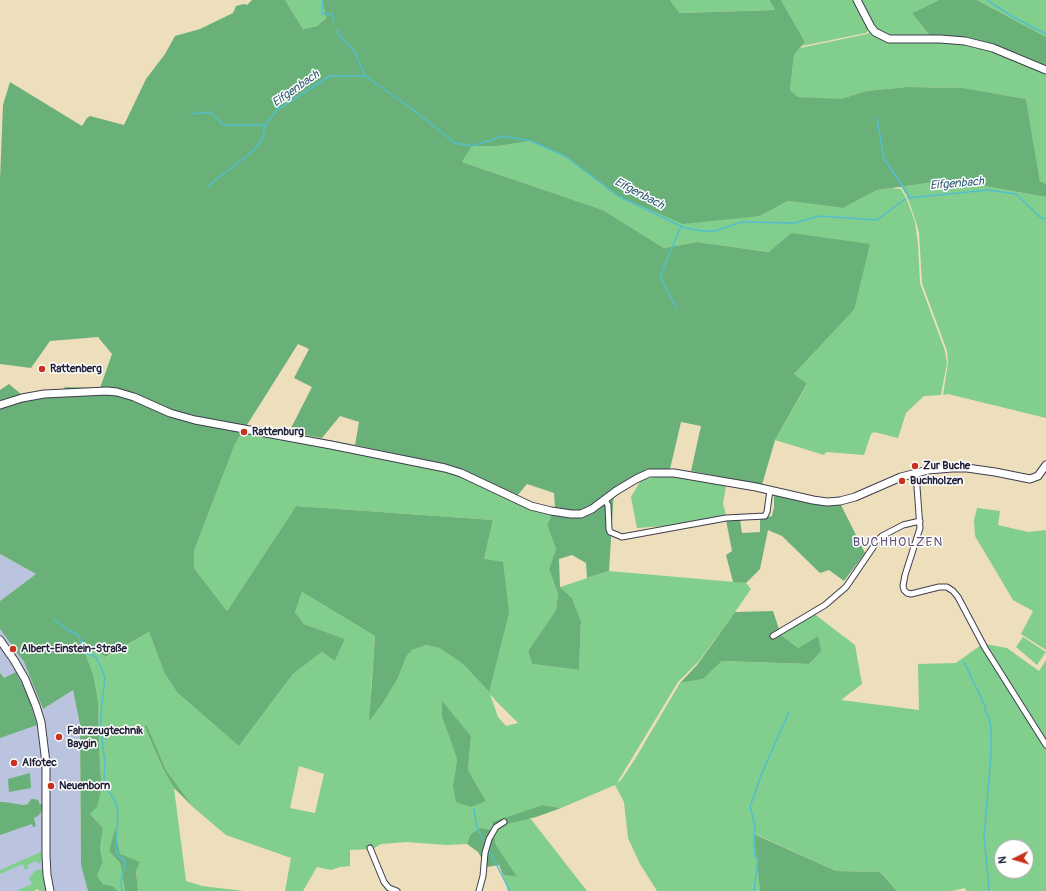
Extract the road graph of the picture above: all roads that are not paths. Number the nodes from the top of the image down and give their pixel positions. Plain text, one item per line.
1 (857, 0) edge
2 (1046, 70) edge
3 (0, 405) edge
4 (1046, 465) edge
5 (916, 473) junction
6 (770, 490) junction
7 (605, 500) junction
8 (920, 521) junction
9 (773, 636) dead end
10 (0, 640) edge
11 (1046, 745) edge
12 (504, 822) dead end
13 (370, 848) dead end
14 (50, 891) edge
15 (396, 891) edge
16 (478, 891) edge

1 - 2 street
3 - 7 street
4 - 5 street
5 - 6 street
5 - 8 street
6 - 7 street
6 - 7 street
8 - 9 street
8 - 11 street
10 - 14 street
12 - 16 street
13 - 15 street

